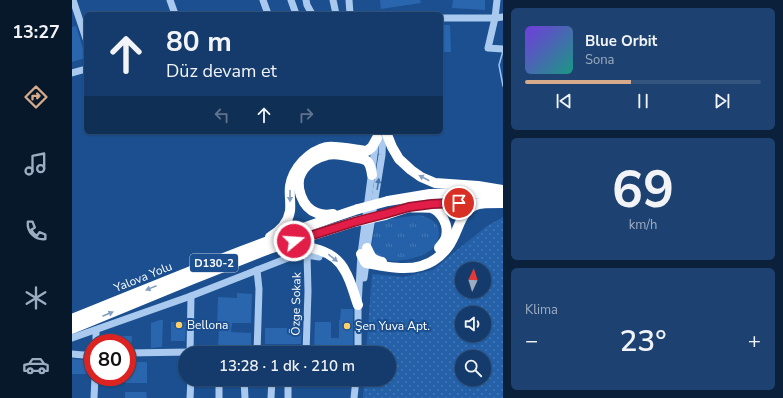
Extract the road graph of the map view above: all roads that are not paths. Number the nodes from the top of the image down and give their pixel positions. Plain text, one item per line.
1 (73, 0) edge
2 (170, 0) edge
3 (263, 0) edge
4 (290, 0) edge
5 (306, 0) edge
6 (333, 0) edge
7 (349, 0) edge
8 (496, 0) edge
9 (174, 12) edge
10 (267, 12) edge
11 (295, 12) edge
12 (311, 12) edge
13 (336, 12) edge
14 (350, 12) edge
15 (499, 17) edge
16 (443, 18) edge
17 (84, 33) edge
18 (500, 49) edge
19 (84, 70) edge
20 (72, 73) edge
21 (381, 134) edge
22 (372, 175) junction
23 (503, 190) edge
24 (503, 195) edge
25 (485, 203) junction
26 (503, 203) edge
27 (409, 207) junction
28 (347, 213) junction
29 (254, 247) junction
30 (269, 249) junction
31 (364, 251) junction
32 (307, 254) junction
33 (319, 257) dead end
34 (366, 264) junction
35 (257, 270) junction
36 (191, 296) junction
37 (358, 305) junction
38 (72, 319) edge
39 (72, 329) edge
40 (96, 330) junction
41 (96, 334) edge
42 (72, 338) edge
43 (190, 346) edge
44 (257, 346) edge
45 (306, 346) edge
46 (358, 346) edge
47 (178, 352) edge
48 (136, 353) edge
49 (72, 354) edge
50 (84, 355) edge
51 (95, 386) edge
52 (191, 386) edge
53 (219, 386) edge
54 (244, 386) edge
55 (272, 386) edge
56 (288, 386) edge
57 (355, 386) edge
58 (94, 398) edge
59 (190, 398) edge
60 (219, 398) edge
61 (245, 398) edge
62 (272, 398) edge
63 (288, 398) edge
64 (354, 398) edge

1 - 17 street
2 - 9 street
3 - 10 street
4 - 11 street
5 - 12 street
6 - 13 street
7 - 14 street
8 - 15 street
15 - 16 street
15 - 18 street
19 - 20 street
21 - 22 street
23 -> 21 highway
21 -> 29 highway
31 -> 21 street
22 - 28 highway
22 - 31 street
24 - 28 highway, Yalova Yolu / D130-2, bridge
25 - 26 highway, D130-2
25 - 27 highway, D130-2
25 - 34 highway
27 - 30 highway, D130-2, bridge
27 - 31 highway
28 - 29 highway, Yalova Yolu / D130-2
29 -> 38 highway, Yalova Yolu / D130-2
30 -> 37 highway
39 -> 30 highway, D130-2
31 - 34 highway
31 - 37 street
32 - 33 street
32 - 35 street
32 - 45 street, Özge Sokak
34 - 37 street
35 - 36 street
35 - 44 street
36 - 40 street
36 - 43 street
37 - 46 street
40 - 41 street
40 - 42 street
47 - 48 street
49 - 50 street
51 - 58 street
52 - 59 street
53 - 60 street
54 - 61 street
55 - 62 street
56 - 63 street
57 - 64 street

